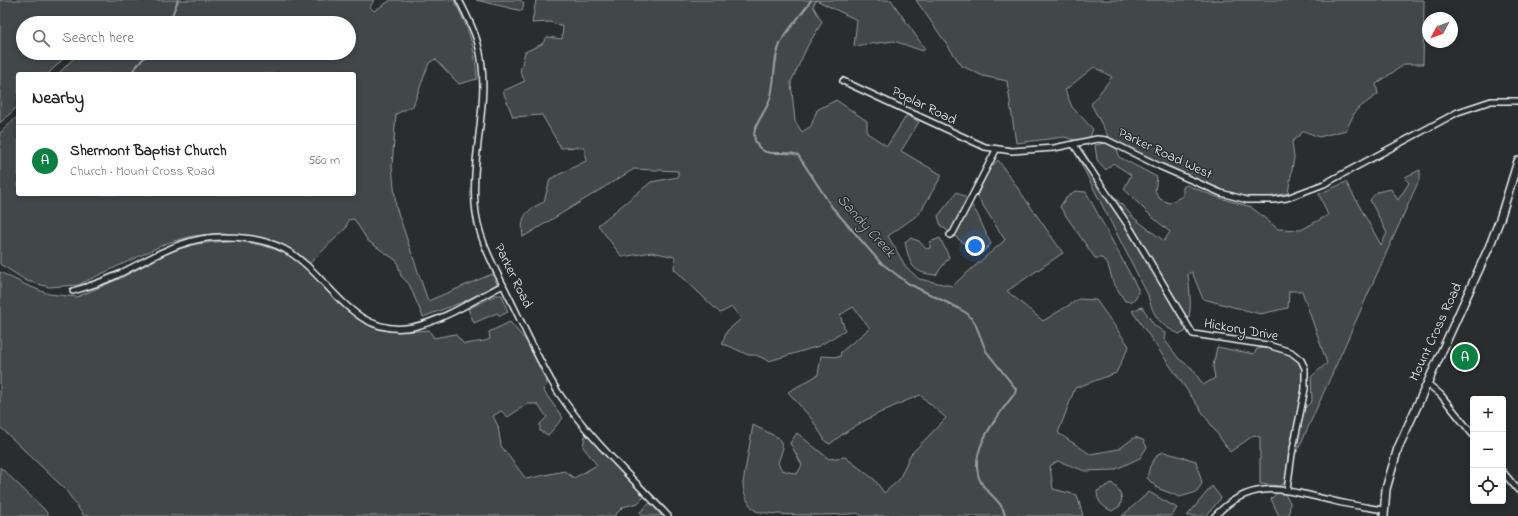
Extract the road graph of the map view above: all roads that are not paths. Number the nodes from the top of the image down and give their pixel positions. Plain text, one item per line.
1 (459, 0) edge
2 (843, 81) dead end
3 (1518, 101) edge
4 (1074, 145) junction
5 (996, 150) junction
6 (1518, 161) edge
7 (950, 236) dead end
8 (503, 285) junction
9 (73, 291) dead end
10 (1427, 383) junction
11 (1471, 432) edge
12 (1506, 476) edge
13 (1286, 490) junction
14 (1518, 490) edge
15 (1384, 513) edge
16 (668, 516) edge
17 (1215, 516) edge

1 - 8 street, Parker Road
2 - 5 street, Poplar Road
3 - 4 street, Parker Road West
4 - 5 street, Parker Road West
4 - 13 street, Hickory Drive
5 - 7 street
6 - 10 main road, Mount Cross Road
8 - 9 street
8 - 16 street, Parker Road
10 - 11 street
10 - 15 main road, Mount Cross Road
12 - 14 street
13 - 15 street
13 - 17 street

